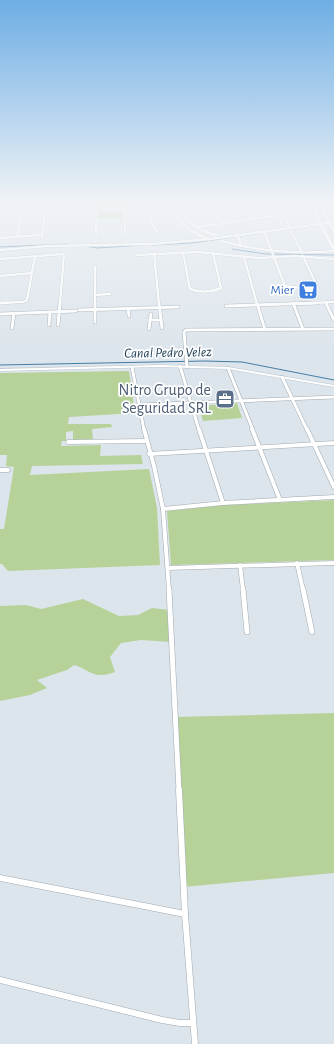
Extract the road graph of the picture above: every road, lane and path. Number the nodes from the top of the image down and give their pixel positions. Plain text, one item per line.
1 (183, 252) junction
2 (264, 252) edge
3 (316, 252) edge
4 (213, 253) junction
5 (302, 253) joint
6 (64, 254) joint
7 (154, 254) junction
8 (273, 254) junction
9 (137, 255) dead end
10 (35, 256) junction
11 (303, 256) junction
12 (244, 257) junction
13 (0, 259) edge
14 (334, 259) edge
15 (95, 267) dead end
16 (32, 273) junction
17 (0, 276) edge
18 (110, 294) dead end
19 (95, 295) junction
20 (326, 302) junction
21 (334, 302) edge
22 (0, 303) edge
23 (293, 303) junction
24 (258, 305) junction
25 (226, 306) dead end
26 (160, 307) junction
27 (178, 307) dead end
28 (128, 309) junction
29 (95, 310) junction
30 (59, 311) junction
31 (50, 312) junction
32 (14, 313) junction
33 (0, 314) edge
34 (151, 314) dead end
35 (129, 316) dead end
36 (150, 320) junction
37 (161, 320) junction
38 (334, 320) edge
39 (95, 322) dead end
40 (58, 325) dead end
41 (49, 326) dead end
42 (12, 328) dead end
43 (162, 328) dead end
44 (149, 329) dead end
45 (303, 329) junction
46 (334, 329) edge
47 (264, 330) junction
48 (186, 365) junction
49 (180, 366) junction
50 (132, 367) junction
51 (228, 368) junction
52 (0, 370) edge
53 (282, 377) junction
54 (334, 386) edge
55 (334, 397) edge
56 (292, 399) junction
57 (242, 401) junction
58 (190, 402) junction
59 (140, 404) junction
60 (146, 441) junction
61 (68, 442) dead end
62 (334, 443) edge
63 (314, 444) junction
64 (259, 446) junction
65 (205, 449) junction
66 (149, 454) junction
67 (0, 470) edge
68 (8, 470) dead end
69 (334, 487) edge
70 (334, 497) edge
71 (280, 500) junction
72 (223, 503) junction
73 (162, 509) junction
74 (297, 563) junction
75 (334, 563) edge
76 (240, 565) junction
77 (168, 568) junction
78 (247, 632) dead end
79 (312, 632) dead end
80 (0, 878) edge
81 (185, 914) junction
82 (0, 980) edge
83 (193, 1023) junction
84 (194, 1044) edge

1 - 4 street
1 - 4 street
1 - 7 street
2 - 8 street
3 - 5 street
4 - 12 street
5 - 8 street
6 - 10 street
6 - 30 street
7 - 9 street
7 - 26 street
8 - 11 street
8 - 11 street
8 - 12 street
10 - 13 street
10 - 16 street
11 - 14 street
12 - 24 street
15 - 19 street
16 - 17 street
16 - 22 street
18 - 19 street
19 - 29 street
20 - 21 street
20 - 23 street
20 - 38 street
23 - 24 street
23 - 45 street
24 - 25 street
24 - 47 street
26 - 27 street
26 - 28 street
26 - 37 street
28 - 29 street
28 - 35 street
29 - 30 street
29 - 39 street
30 - 31 street
30 - 40 street
31 - 32 street
31 - 41 street
32 - 33 street
32 - 42 street
34 - 36 street
36 - 37 street
36 - 44 street
37 - 43 street
45 - 46 street
45 - 47 street
47 - 48 street
48 - 49 street
48 - 51 street
49 - 50 street
49 - 58 street
50 - 52 street
50 - 59 street
51 - 53 street
51 - 57 street
53 - 54 street
53 - 56 street
55 - 56 street
56 - 57 street
56 - 63 street
57 - 58 street
57 - 64 street
58 - 59 street
58 - 65 street
59 - 60 street
60 - 61 street
60 - 66 street
62 - 63 street
63 - 64 street
63 - 69 street
64 - 65 street
64 - 71 street
65 - 66 street
65 - 72 street
66 - 73 street
67 - 68 street
70 - 71 street
71 - 72 street
72 - 73 street
73 - 77 street
74 - 75 street
74 - 76 street
74 - 79 street
76 - 77 street
76 - 78 street
77 - 81 street
80 - 81 street
81 - 83 street
82 - 83 street
83 - 84 street

